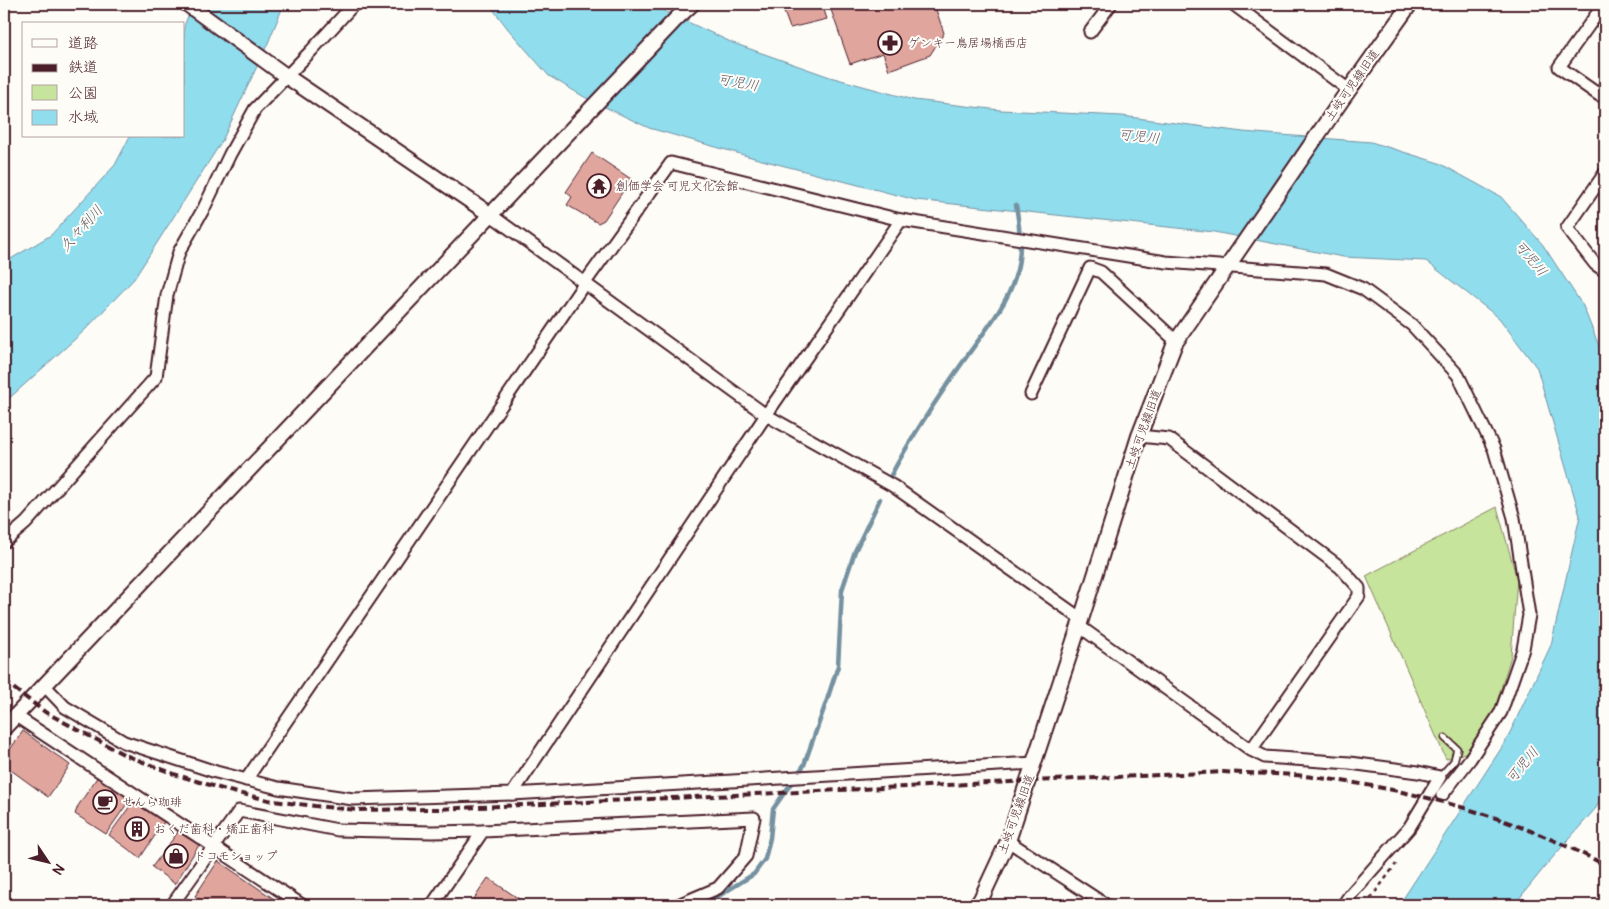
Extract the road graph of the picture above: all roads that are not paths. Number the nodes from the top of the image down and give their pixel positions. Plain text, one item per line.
1 (187, 4) edge
2 (354, 4) edge
3 (692, 4) edge
4 (1111, 4) edge
5 (1233, 4) edge
6 (1410, 4) edge
7 (1604, 4) edge
8 (1090, 32) dead end
9 (286, 76) junction
10 (1605, 86) edge
11 (1345, 95) junction
12 (1605, 173) edge
13 (491, 215) junction
14 (901, 220) junction
15 (1226, 268) junction
16 (1605, 271) edge
17 (584, 284) junction
18 (1176, 341) junction
19 (1031, 394) dead end
20 (766, 415) junction
21 (1139, 436) junction
22 (4, 542) edge
23 (1080, 622) junction
24 (45, 686) junction
25 (16, 716) junction
26 (4, 728) edge
27 (1445, 738) dead end
28 (1251, 750) junction
29 (1034, 762) junction
30 (1440, 777) junction
31 (246, 780) junction
32 (512, 794) junction
33 (1442, 796) dead end
34 (483, 831) junction
35 (1008, 841) junction
36 (214, 846) junction
37 (172, 905) edge
38 (302, 905) edge
39 (432, 905) edge
40 (678, 905) edge
41 (977, 905) edge
42 (1106, 905) edge
43 (1343, 905) edge

1 - 9 street
2 - 9 street
3 - 13 street
4 - 8 street
5 - 11 street
6 - 11 street, 土岐可児線旧道
7 - 10 street
9 - 13 street
9 - 22 street
11 - 15 street, 土岐可児線旧道
12 - 16 street
13 - 17 street
13 - 24 street
14 - 15 street
14 - 17 street
14 - 20 street
15 - 18 street, 土岐可児線旧道
15 - 33 street
17 - 20 street
17 - 31 street
18 - 19 street
18 - 21 street, 土岐可児線旧道
20 - 23 street
20 - 32 street
21 - 23 street, 土岐可児線旧道
21 - 28 street
23 - 28 street
23 - 29 street, 土岐可児線旧道
24 - 25 street
24 - 31 street
25 - 26 street
25 - 36 street
27 - 30 lane
28 - 30 street
29 - 32 street
29 - 35 street, 土岐可児線旧道
30 - 43 street
31 - 32 street
34 - 36 street
34 - 39 street
34 - 40 street
35 - 41 street, 土岐可児線旧道
35 - 42 street
36 - 37 street
36 - 38 street

